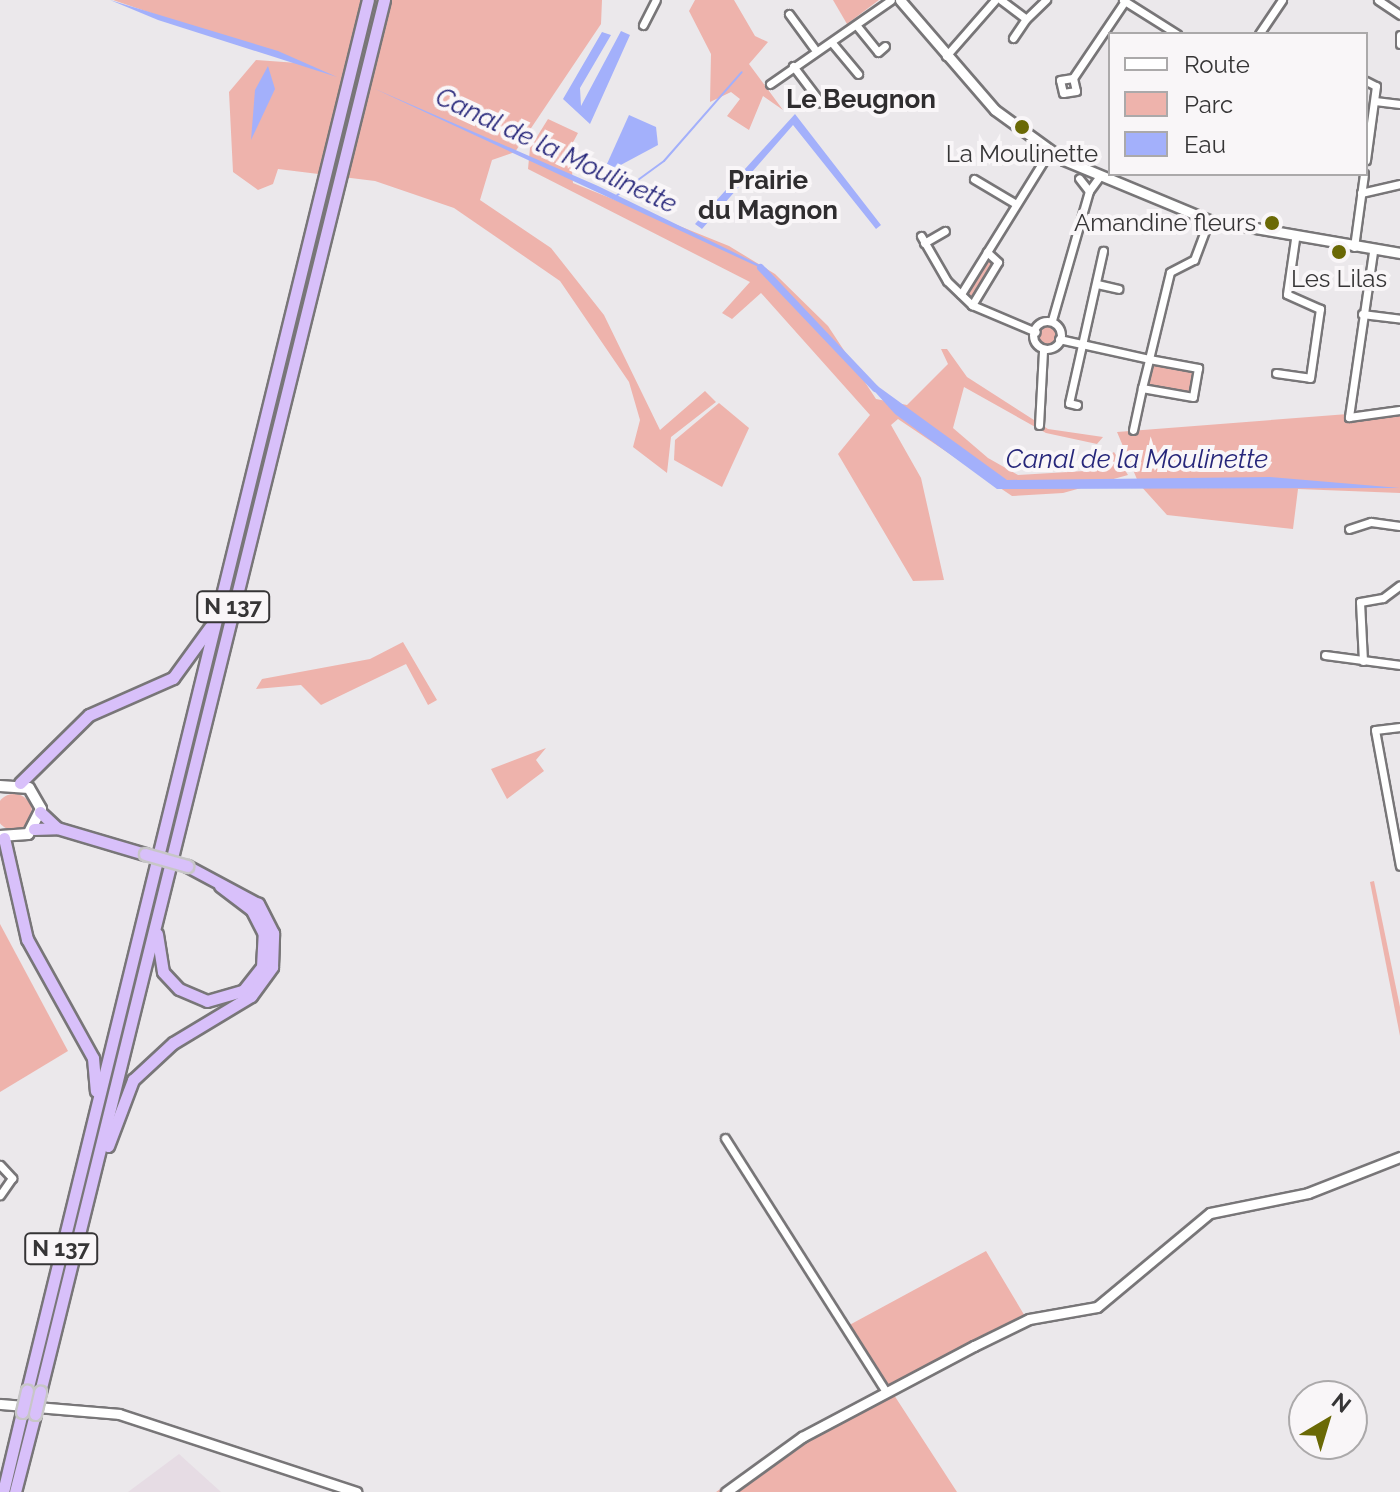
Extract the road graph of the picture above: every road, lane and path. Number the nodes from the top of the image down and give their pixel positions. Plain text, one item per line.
1 (368, 0) edge
2 (384, 0) edge
3 (656, 0) edge
4 (891, 0) edge
5 (900, 0) edge
6 (998, 0) edge
7 (1046, 0) edge
8 (1282, 0) edge
9 (1378, 0) edge
10 (1124, 1) edge
11 (789, 14) dead end
12 (1400, 15) edge
13 (1026, 19) junction
14 (643, 25) dead end
15 (857, 26) junction
16 (1174, 32) edge
17 (1260, 32) edge
18 (1400, 35) edge
19 (1013, 38) dead end
20 (833, 44) junction
21 (1400, 44) edge
22 (885, 46) dead end
23 (814, 48) junction
24 (946, 56) junction
25 (793, 66) junction
26 (858, 74) dead end
27 (1073, 78) dead end
28 (1368, 82) edge
29 (770, 84) dead end
30 (1375, 101) junction
31 (821, 103) dead end
32 (1400, 104) edge
33 (1368, 147) edge
34 (1049, 152) junction
35 (1100, 176) junction
36 (1364, 176) edge
37 (1079, 178) dead end
38 (974, 179) dead end
39 (1400, 184) edge
40 (1089, 191) junction
41 (1361, 193) junction
42 (1016, 204) junction
43 (1209, 220) junction
44 (945, 231) dead end
45 (1295, 239) junction
46 (1354, 249) junction
47 (1103, 251) dead end
48 (987, 252) junction
49 (1373, 252) junction
50 (1400, 253) edge
51 (1097, 284) junction
52 (1118, 289) dead end
53 (961, 294) junction
54 (972, 305) junction
55 (1362, 314) junction
56 (1400, 319) edge
57 (1052, 320) junction
58 (1036, 332) junction
59 (1059, 339) junction
60 (1081, 344) junction
61 (1043, 351) junction
62 (1149, 359) junction
63 (1276, 373) dead end
64 (1142, 388) junction
65 (1077, 405) dead end
66 (1400, 410) edge
67 (1039, 425) dead end
68 (1133, 430) dead end
69 (1400, 526) edge
70 (1349, 529) dead end
71 (1400, 585) edge
72 (218, 612) junction
73 (1325, 655) dead end
74 (1363, 661) junction
75 (1400, 665) edge
76 (1400, 727) edge
77 (20, 783) junction
78 (0, 786) edge
79 (40, 812) junction
80 (57, 828) junction
81 (34, 829) junction
82 (2, 837) edge
83 (1398, 846) edge
84 (1400, 866) edge
85 (192, 868) junction
86 (156, 921) junction
87 (96, 1107) junction
88 (725, 1138) dead end
89 (1400, 1157) edge
90 (0, 1165) edge
91 (0, 1195) edge
92 (85, 1214) junction
93 (886, 1392) junction
94 (0, 1404) edge
95 (26, 1410) junction
96 (3, 1492) edge
97 (15, 1492) edge
98 (356, 1492) edge
99 (726, 1492) edge

1 - 72 highway, N 137
2 - 86 highway, N 137
3 - 14 street
4 - 15 street
5 - 24 street
6 - 13 street
6 - 24 street
7 - 13 street
8 - 17 street
9 - 12 street
10 - 16 street
10 - 27 street
11 - 23 street
13 - 19 street
15 - 20 street
15 - 22 street
18 - 21 street
20 - 23 street
20 - 26 street
23 - 25 street
24 - 34 street
25 - 29 street
25 - 31 street
28 - 30 street
30 - 32 street
30 - 33 street
34 - 35 street
34 - 42 street
35 - 40 street
35 - 43 street
36 - 41 street
37 - 40 street
38 - 42 street
39 - 41 street
40 - 57 street
41 - 46 street
42 - 48 street
43 - 45 street
43 - 62 street
44 - 53 street
45 - 46 street
45 - 63 street
46 - 49 street
47 - 51 street
48 - 53 street
48 - 54 street
49 - 50 street
49 - 55 street
51 - 52 street
51 - 60 street
53 - 54 street
54 - 58 street
55 - 56 street
55 - 66 street
57 - 58 street
57 - 59 street
58 - 61 street
59 - 60 street
59 - 61 street
60 - 62 street
60 - 65 street
61 - 67 street
62 - 64 street
62 - 64 street
64 - 68 street
69 - 70 street
71 - 74 street
72 - 77 highway
72 - 87 highway, N 137
73 - 74 street
74 - 75 street
76 - 83 street
77 - 78 main road
77 - 79 main road
79 - 80 highway
79 - 81 main road
80 - 81 highway
80 - 85 highway, bridge
81 - 82 main road
82 - 87 highway
83 - 84 street
85 - 86 highway
85 - 92 highway
86 - 92 highway, N 137
87 - 95 highway, N 137, bridge
88 - 93 street
89 - 93 street
90 - 91 street
92 - 95 highway, N 137, bridge
93 - 99 street
94 - 95 street
95 - 96 highway, N 137
95 - 97 highway, N 137
95 - 98 street

